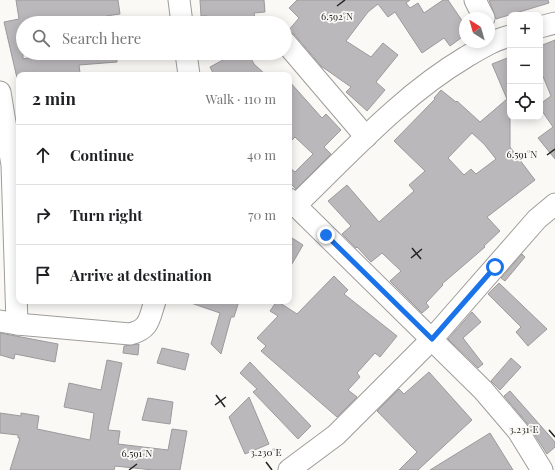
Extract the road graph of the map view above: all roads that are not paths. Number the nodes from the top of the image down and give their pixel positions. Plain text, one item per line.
1 (179, 0) edge
2 (475, 0) edge
3 (481, 12) edge
4 (181, 16) edge
5 (555, 23) edge
6 (543, 26) edge
7 (498, 35) edge
8 (292, 50) edge
9 (187, 60) edge
10 (189, 72) edge
11 (0, 92) edge
12 (366, 137) junction
13 (292, 202) edge
14 (555, 204) edge
15 (153, 304) edge
16 (8, 323) edge
17 (432, 339) junction
18 (289, 470) edge
19 (542, 470) edge

1 - 4 street
2 - 3 street
5 - 6 street
7 - 12 street
8 - 12 street
9 - 10 street
11 - 16 street
12 - 13 street
13 - 17 street
14 - 17 street
15 - 16 street
17 - 18 street
17 - 19 street

